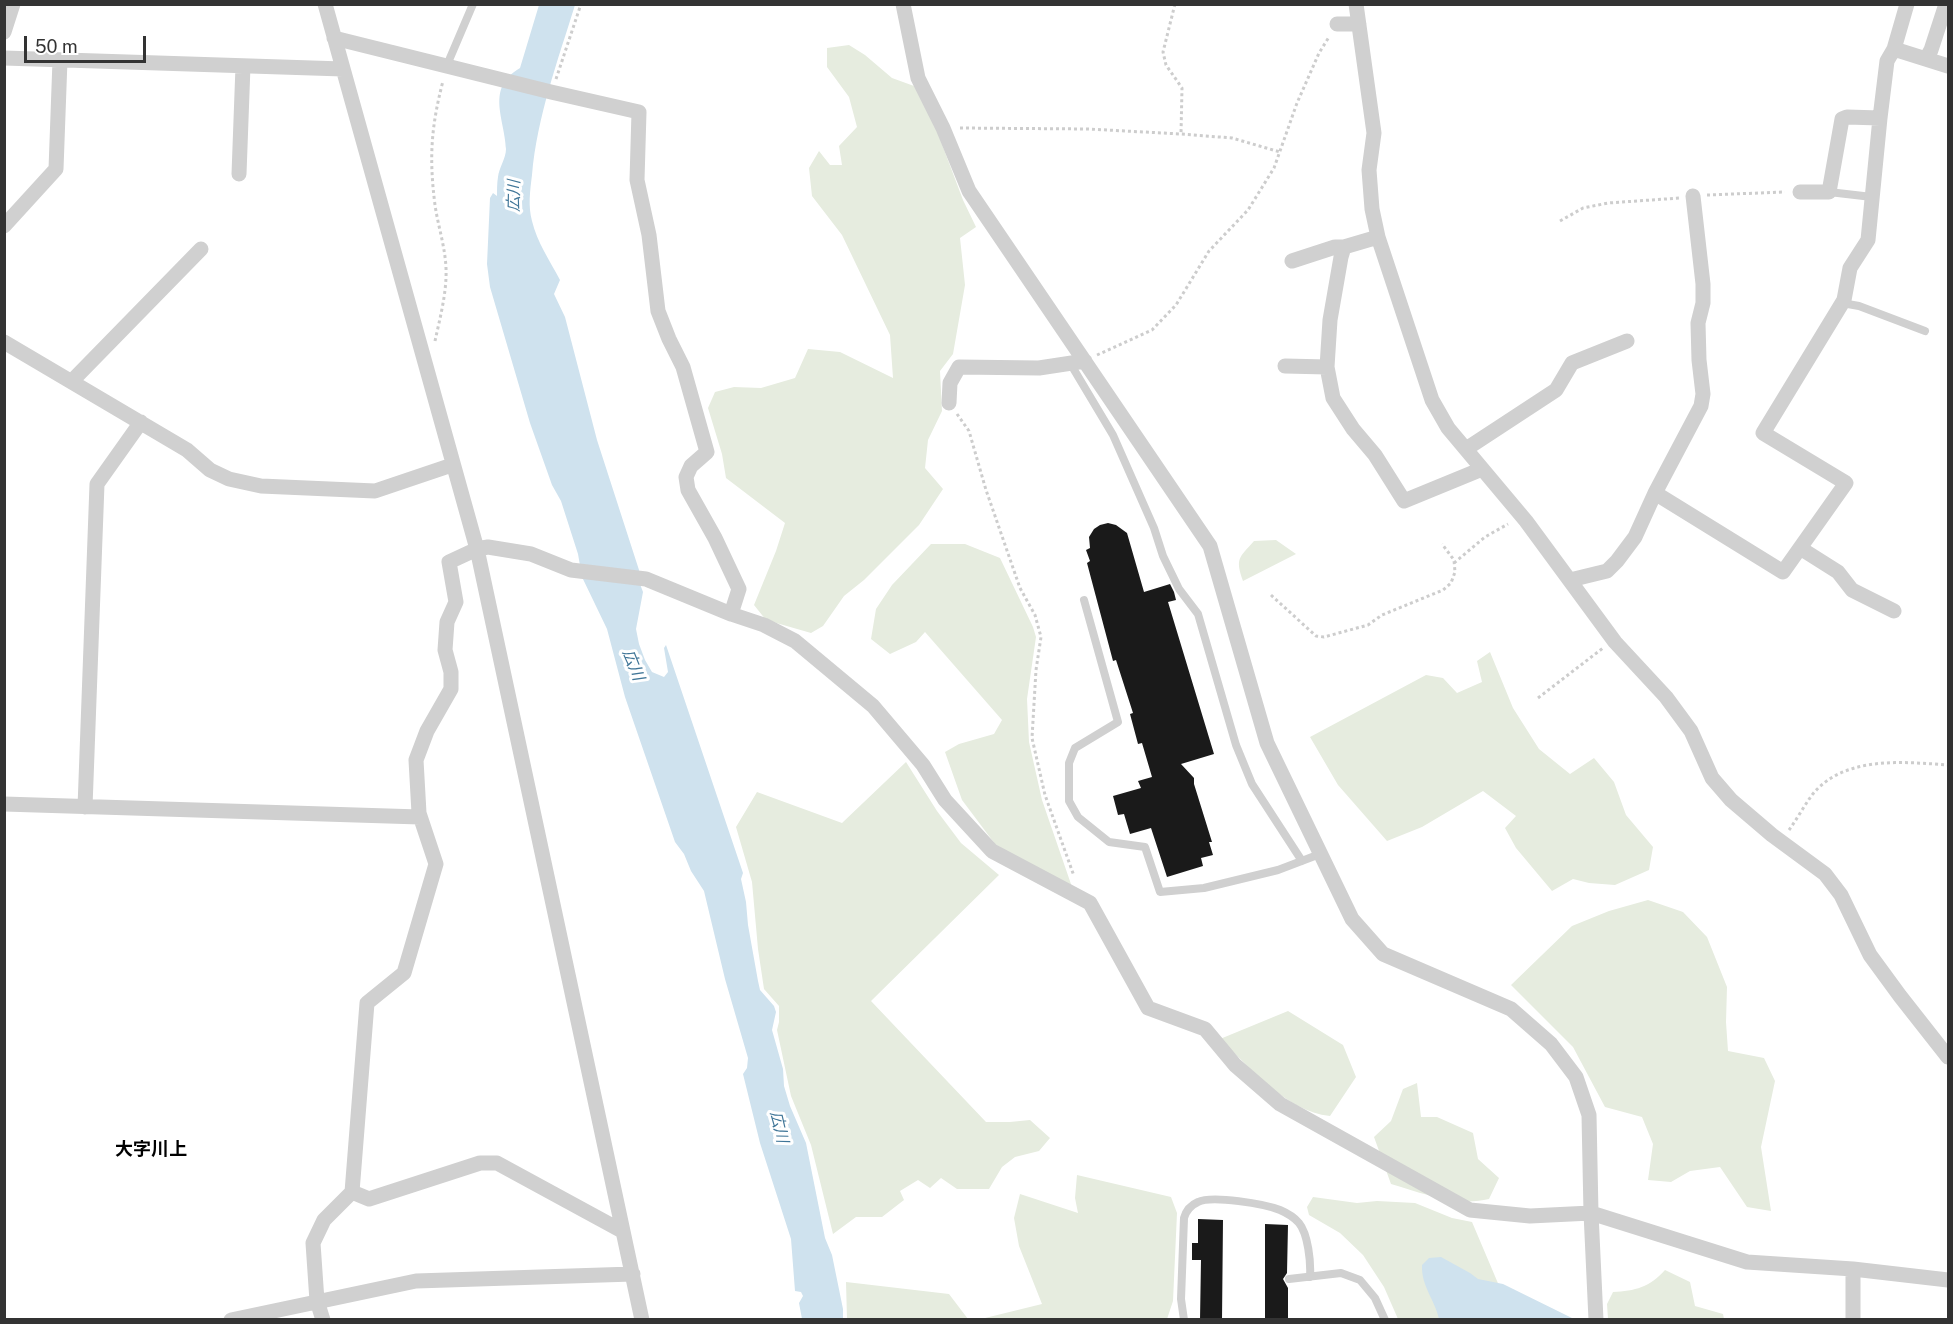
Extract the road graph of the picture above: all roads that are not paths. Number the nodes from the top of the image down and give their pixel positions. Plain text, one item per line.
1 (13, 4) edge
2 (326, 4) edge
3 (472, 4) edge
4 (903, 4) edge
5 (1356, 4) edge
6 (1907, 4) edge
7 (1947, 4) edge
8 (1337, 24) road end
9 (1359, 24) junction
10 (4, 32) edge
11 (334, 38) junction
12 (1894, 49) junction
13 (4, 57) edge
14 (1926, 59) junction
15 (60, 60) junction
16 (447, 65) junction
17 (243, 66) junction
18 (1948, 66) edge
19 (343, 69) junction
20 (1880, 118) junction
21 (239, 174) dead end
22 (1800, 192) dead end
23 (1829, 192) junction
24 (1694, 196) dead end
25 (1872, 197) junction
26 (4, 226) edge
27 (1378, 237) junction
28 (1344, 247) junction
29 (201, 249) dead end
30 (1292, 261) dead end
31 (1842, 303) junction
32 (1925, 331) dead end
33 (1627, 341) dead end
34 (4, 342) edge
35 (1078, 362) junction
36 (1285, 366) dead end
37 (1327, 367) junction
38 (72, 381) junction
39 (949, 403) road end
40 (141, 422) junction
41 (1466, 449) junction
42 (452, 465) junction
43 (1482, 469) junction
44 (1655, 493) junction
45 (1800, 548) junction
46 (477, 549) junction
47 (1570, 580) junction
48 (1084, 600) dead end
49 (1894, 611) dead end
50 (731, 614) junction
51 (4, 804) edge
52 (85, 807) junction
53 (420, 817) junction
54 (1320, 854) junction
55 (1302, 861) junction
56 (1948, 1057) edge
57 (352, 1192) junction
58 (1591, 1213) junction
59 (622, 1231) junction
60 (1853, 1269) junction
61 (633, 1274) junction
62 (1310, 1277) junction
63 (1289, 1279) dead end
64 (1948, 1280) edge
65 (317, 1301) junction
66 (231, 1320) edge
67 (323, 1320) edge
68 (642, 1320) edge
69 (1184, 1320) edge
70 (1385, 1320) edge
71 (1596, 1320) edge
72 (1853, 1320) edge

1 - 10 street
2 - 11 street
3 - 16 lane
4 - 35 street
5 - 9 street
6 - 12 street
7 - 14 street
8 - 9 street
9 - 27 street
11 - 16 street
11 - 19 street
12 - 14 street
12 - 20 street
13 - 15 street
14 - 18 street
15 - 17 street
15 - 26 street
16 - 50 street
17 - 19 street
17 - 21 street
19 - 42 street
20 - 23 street
20 - 25 street
22 - 23 street
23 - 25 lane
24 - 44 street
25 - 31 street
27 - 28 street
27 - 41 street
28 - 30 street
28 - 37 street
29 - 38 street
31 - 32 lane
31 - 45 street
33 - 41 street
34 - 38 street
35 - 39 street
35 - 54 street
35 - 55 lane
36 - 37 street
37 - 43 street
38 - 40 street
40 - 42 street
40 - 52 street
41 - 43 street
42 - 46 street
43 - 47 street
44 - 45 street
44 - 47 street
45 - 49 street
46 - 50 street
46 - 53 street
46 - 59 street
47 - 56 street
48 - 55 lane
50 - 58 street
51 - 52 street
52 - 53 street
53 - 57 street
54 - 55 lane
54 - 58 street
57 - 59 street
57 - 65 street
58 - 60 street
58 - 71 street
59 - 61 street
60 - 64 street
60 - 72 street
61 - 65 street
61 - 68 street
62 - 63 lane
62 - 69 lane
62 - 70 lane
65 - 66 street
65 - 67 street

